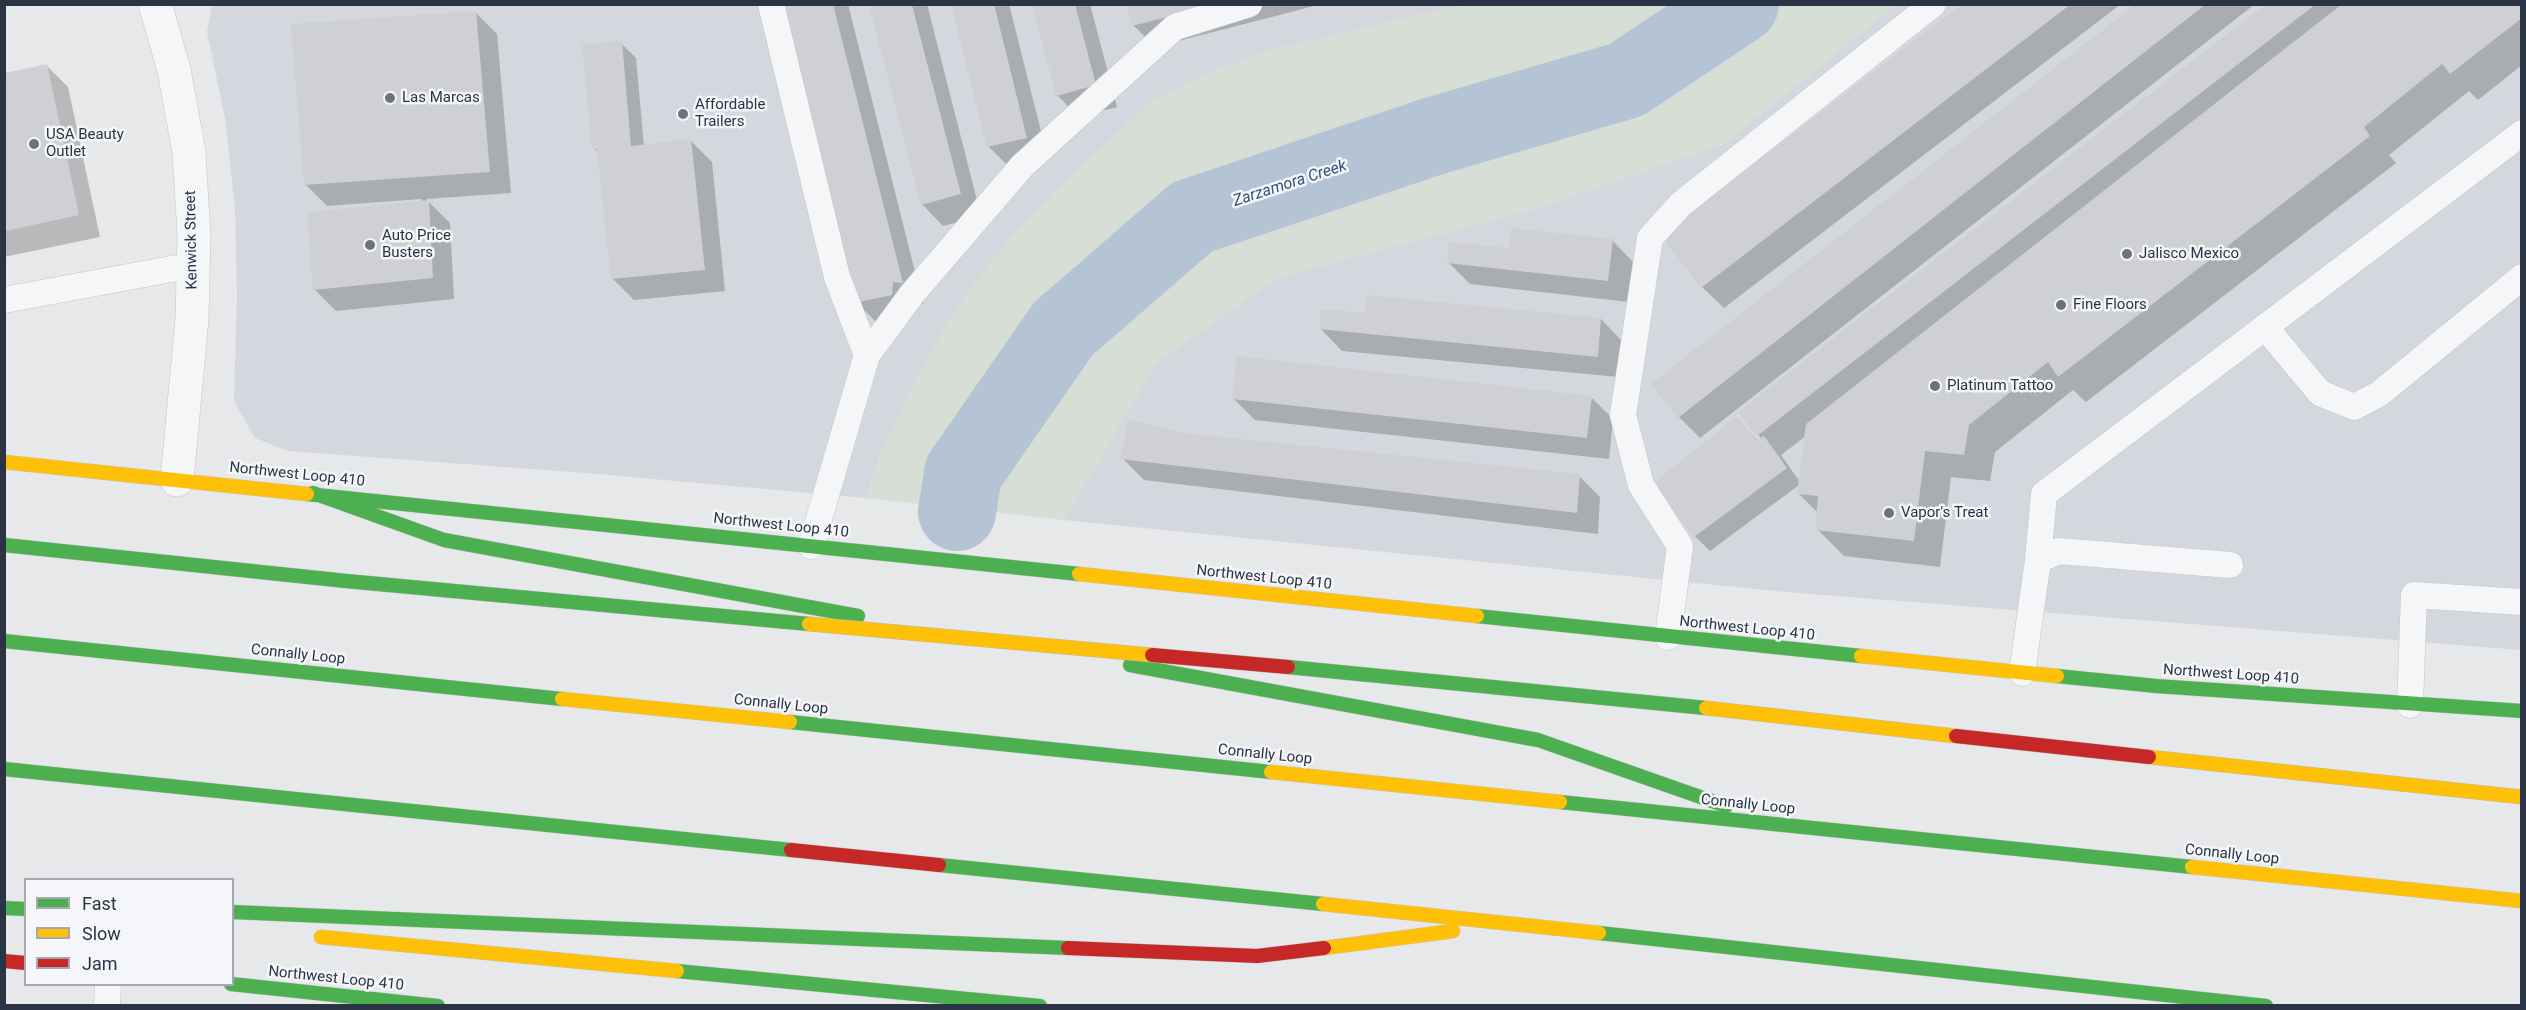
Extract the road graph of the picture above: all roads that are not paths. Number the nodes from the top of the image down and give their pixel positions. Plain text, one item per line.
1 (155, 4) edge
2 (771, 4) edge
3 (1249, 4) edge
4 (1932, 4) edge
5 (2522, 134) edge
6 (194, 265) junction
7 (2522, 277) edge
8 (4, 300) edge
9 (2265, 327) junction
10 (867, 355) junction
11 (4, 462) edge
12 (177, 480) junction
13 (314, 493) junction
14 (4, 545) edge
15 (811, 546) junction
16 (2038, 560) junction
17 (2230, 565) dead end
18 (2522, 602) edge
19 (1668, 637) junction
20 (4, 641) edge
21 (2022, 673) junction
22 (2410, 705) junction
23 (2522, 711) edge
24 (4, 769) edge
25 (2522, 797) edge
26 (1779, 825) junction
27 (4, 902) edge
28 (2522, 902) edge
29 (24, 903) edge
30 (4, 908) edge
31 (24, 909) edge
32 (234, 912) edge
33 (1508, 923) junction
34 (309, 936) dead end
35 (4, 961) edge
36 (24, 963) edge
37 (234, 984) edge
38 (108, 986) edge
39 (107, 1005) edge
40 (438, 1005) edge
41 (1040, 1005) edge
42 (2266, 1005) edge

1 - 6 street, Kenwick Street
2 - 10 lane
3 - 10 lane
4 - 19 lane
5 - 9 lane
6 - 8 lane
6 - 12 street, Kenwick Street
7 - 9 lane
9 - 16 lane
10 - 15 lane
11 - 12 main road, Northwest Loop 410
12 - 13 main road, Northwest Loop 410
13 - 15 main road, Northwest Loop 410
13 - 26 main road
14 - 25 main road, bridge
15 - 19 main road, Northwest Loop 410
16 - 17 lane
16 - 21 lane
18 - 22 lane
19 - 21 main road, Northwest Loop 410
20 - 26 main road, Connally Loop
21 - 22 main road, Northwest Loop 410
22 - 23 main road, Northwest Loop 410
24 - 33 main road
26 - 28 main road, Connally Loop
27 - 29 main road
30 - 31 main road
32 - 33 main road
33 - 42 main road
34 - 41 main road
35 - 36 main road
37 - 40 main road, Northwest Loop 410
38 - 39 lane

